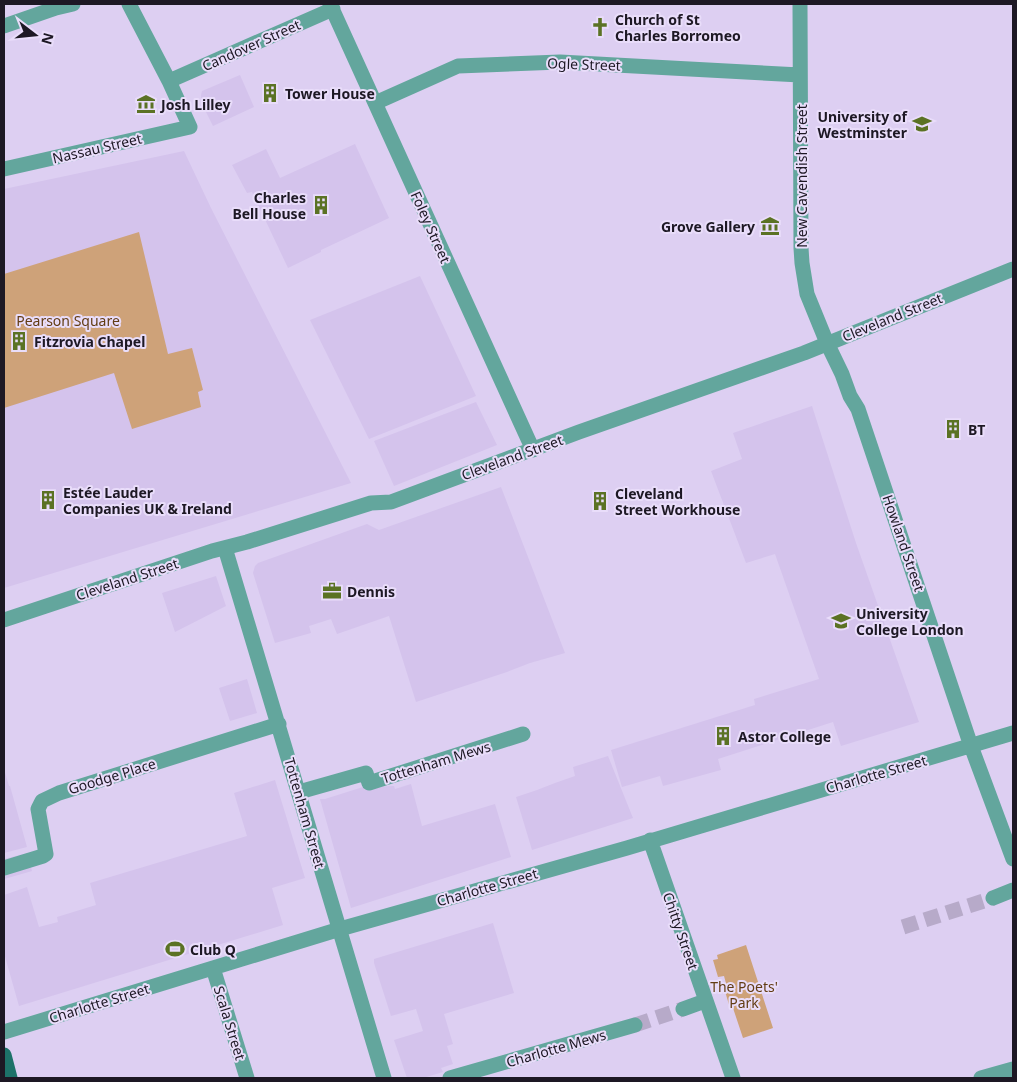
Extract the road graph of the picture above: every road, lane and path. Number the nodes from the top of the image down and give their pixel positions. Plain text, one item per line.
1 (73, 4) edge
2 (130, 4) edge
3 (800, 4) edge
4 (331, 6) edge
5 (4, 26) edge
6 (800, 75) junction
7 (169, 81) junction
8 (375, 103) junction
9 (4, 169) edge
10 (1013, 269) edge
11 (828, 343) junction
12 (533, 450) junction
13 (225, 548) junction
14 (4, 620) edge
15 (279, 724) junction
16 (1013, 733) edge
17 (523, 734) dead end
18 (971, 746) junction
19 (299, 792) junction
20 (650, 840) junction
21 (1013, 859) edge
22 (4, 868) edge
23 (1013, 890) edge
24 (993, 898) tunnel mouth
25 (340, 929) junction
26 (213, 968) junction
27 (706, 1001) junction
28 (683, 1009) tunnel mouth
29 (634, 1025) tunnel mouth
30 (4, 1032) edge
31 (4, 1055) edge
32 (1013, 1069) edge
33 (10, 1078) edge
34 (247, 1078) edge
35 (384, 1078) edge
36 (450, 1078) edge
37 (733, 1078) edge
38 (981, 1078) edge

1 - 5 street
2 - 7 street
3 - 6 street, New Cavendish Street
4 - 7 street, Candover Street
4 - 8 street, Foley Street
6 - 8 street, Ogle Street
6 - 11 street, New Cavendish Street
7 - 9 street, Nassau Street
8 - 12 street, Foley Street
10 - 11 street, Cleveland Street
11 - 12 street, Cleveland Street
11 - 18 street, Howland Street
12 - 13 street, Cleveland Street
13 - 14 street, Cleveland Street
13 - 15 street, Tottenham Street
15 - 19 street, Tottenham Street
15 - 22 street, Goodge Place
16 - 18 street, Charlotte Street
17 - 19 street, Tottenham Mews
18 - 20 street, Charlotte Street
18 - 21 street, Howland Street
19 - 25 street, Tottenham Street
20 - 25 street, Charlotte Street
20 - 27 street, Chitty Street
23 - 24 street
25 - 26 street, Charlotte Street
25 - 35 street, Tottenham Street
26 - 30 street, Charlotte Street
26 - 34 street, Scala Street
27 - 28 street
27 - 37 street, Chitty Street
29 - 36 street, Charlotte Mews
31 - 33 main road
32 - 38 street

